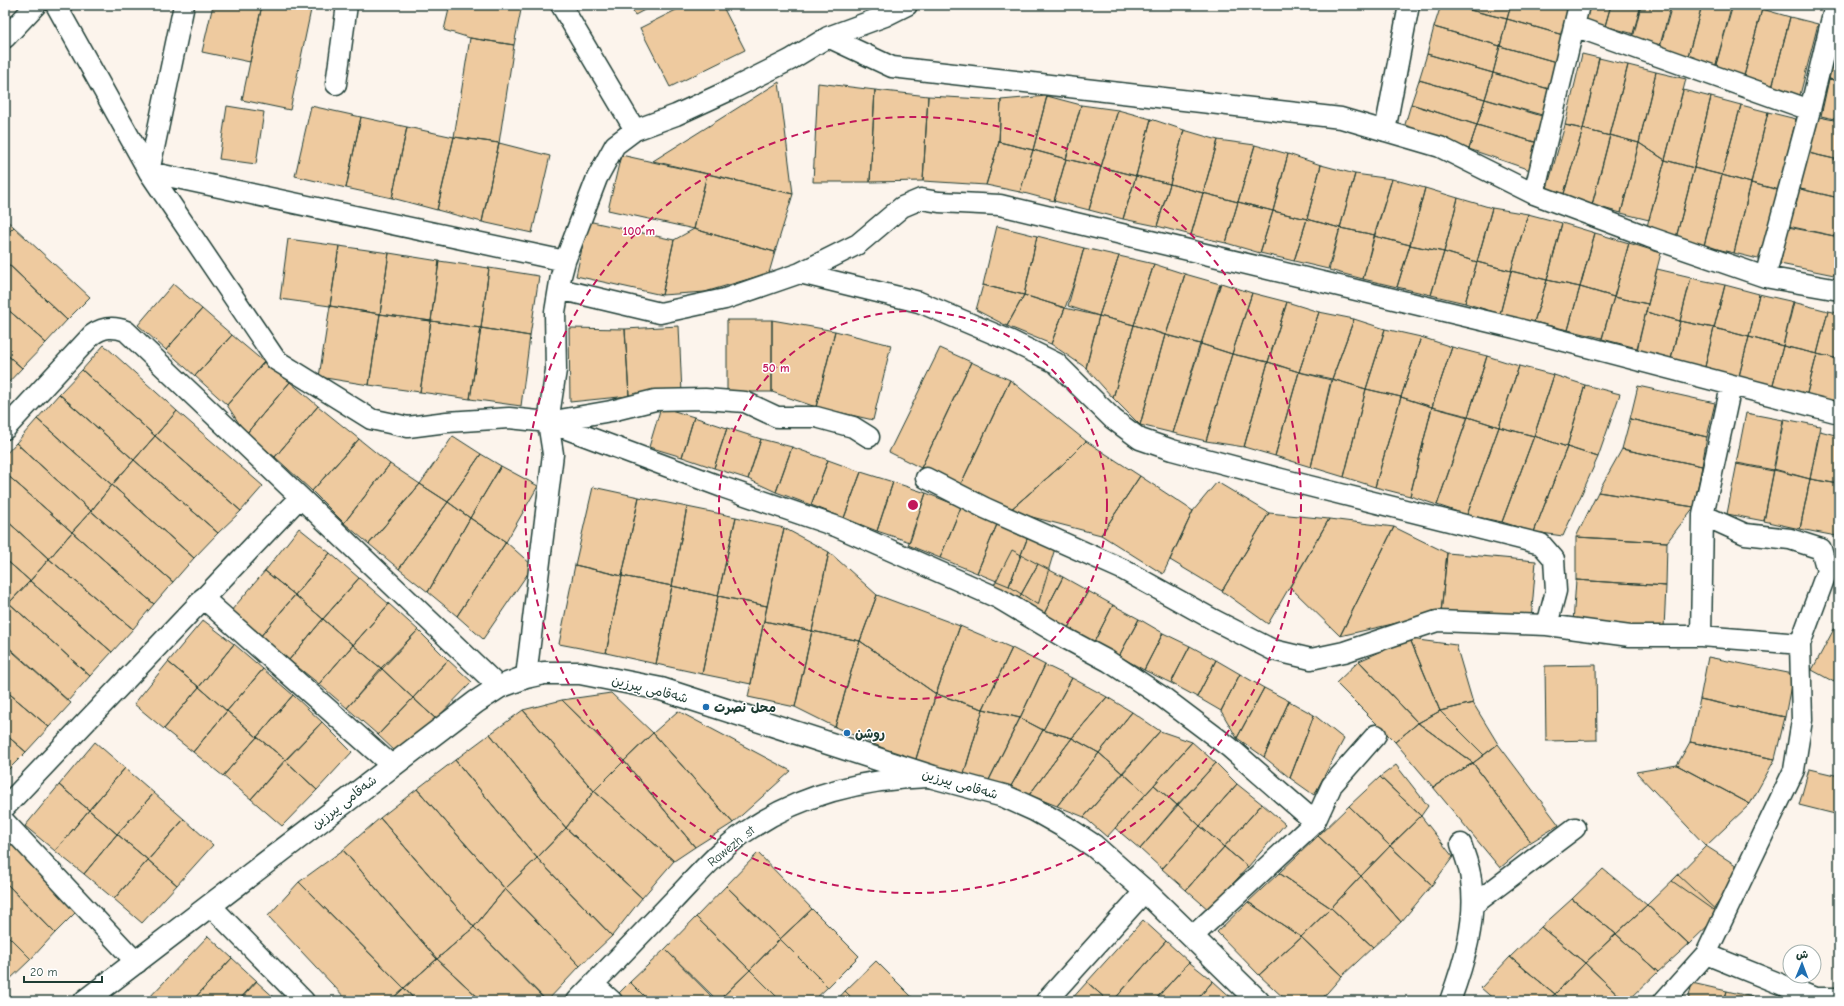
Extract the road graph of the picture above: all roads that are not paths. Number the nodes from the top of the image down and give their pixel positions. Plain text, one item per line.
1 (36, 5) edge
2 (56, 5) edge
3 (184, 5) edge
4 (347, 5) edge
5 (561, 5) edge
6 (907, 5) edge
7 (1409, 5) edge
8 (1580, 5) edge
9 (1835, 5) edge
10 (1574, 26) junction
11 (828, 37) junction
12 (5, 38) edge
13 (336, 84) dead end
14 (1810, 110) junction
15 (635, 130) junction
16 (1385, 131) junction
17 (148, 172) junction
18 (1534, 194) junction
19 (565, 261) junction
20 (800, 272) junction
21 (1765, 277) junction
22 (559, 289) junction
23 (1839, 290) edge
24 (1731, 386) junction
25 (1839, 413) edge
26 (548, 422) junction
27 (5, 429) edge
28 (869, 437) dead end
29 (926, 478) dead end
30 (300, 497) junction
31 (1703, 515) junction
32 (204, 598) junction
33 (1547, 625) junction
34 (1701, 636) junction
35 (1800, 644) junction
36 (526, 677) junction
37 (500, 687) junction
38 (1376, 735) dead end
39 (391, 765) junction
40 (933, 777) junction
41 (5, 807) edge
42 (5, 822) edge
43 (1315, 822) junction
44 (1575, 828) dead end
45 (1461, 844) dead end
46 (1145, 891) junction
47 (1473, 905) junction
48 (210, 906) junction
49 (1192, 937) junction
50 (1706, 954) junction
51 (137, 963) junction
52 (593, 984) junction
53 (1839, 998) edge
54 (85, 1001) edge
55 (304, 1001) edge
56 (577, 1001) edge
57 (612, 1001) edge
58 (1046, 1001) edge
59 (1258, 1001) edge
60 (1450, 1001) edge
61 (1664, 1001) edge

1 - 12 street
2 - 17 street
3 - 17 street
4 - 13 street
5 - 15 street
6 - 11 street
7 - 16 street
8 - 10 street
9 - 14 street
10 - 14 street
10 - 18 street
11 - 15 street
11 - 16 street
14 - 21 street
15 - 19 street
16 - 18 street
17 - 19 street
17 - 26 street
18 - 21 street
19 - 22 street
20 - 22 street
20 - 24 street
20 - 33 street
21 - 23 street
22 - 26 street
24 - 25 street
24 - 31 street
26 - 28 street
26 - 36 street
26 - 43 street
27 - 30 street
29 - 33 street
30 - 32 street
30 - 37 street
31 - 34 street
31 - 35 street
32 - 39 street
32 - 41 street
33 - 34 street
34 - 35 street
35 - 50 street
36 - 37 street, شەقامی پیرزین
36 - 40 street, شەقامی پیرزین
37 - 39 street, شەقامی پیرزین
38 - 43 street
39 - 48 street, شەقامی پیرزین
40 - 46 street, شەقامی پیرزین
40 - 52 street, Rawezh .st
42 - 51 street
43 - 49 street
44 - 47 street
45 - 47 street
46 - 49 street, شەقامی پیرزین
46 - 58 street
47 - 60 street
48 - 51 street, شەقامی پیرزین
48 - 55 street
49 - 59 street, شەقامی پیرزین
50 - 53 street
50 - 61 street
51 - 54 street, شەقامی پیرزین
52 - 56 street, Rawezh .st
52 - 57 street

